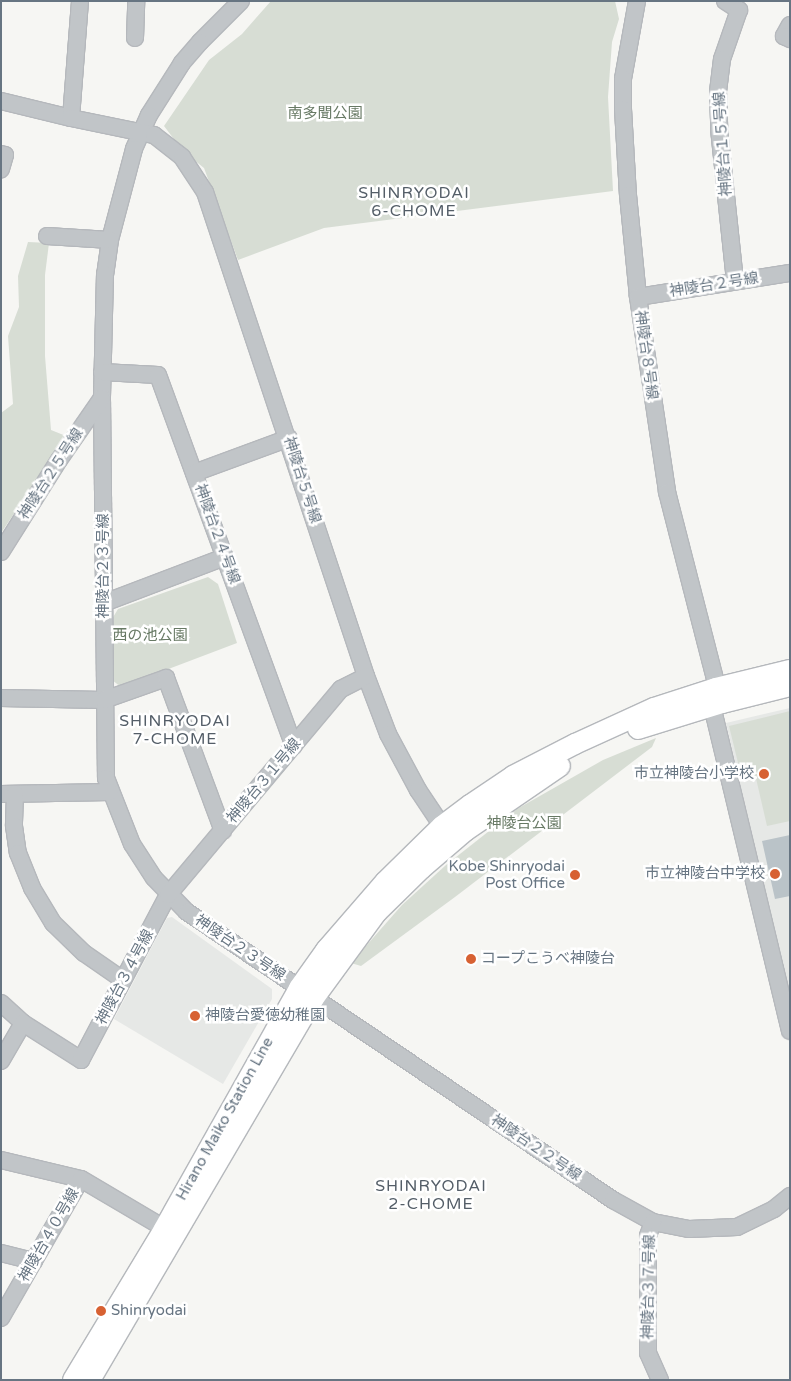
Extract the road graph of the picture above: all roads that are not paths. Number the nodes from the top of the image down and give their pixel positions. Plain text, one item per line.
1 (80, 1) edge
2 (136, 1) edge
3 (241, 1) edge
4 (637, 1) edge
5 (725, 1) edge
6 (135, 38) dead end
7 (1, 101) edge
8 (70, 118) junction
9 (142, 132) junction
10 (1, 154) edge
11 (1, 169) edge
12 (47, 236) dead end
13 (110, 240) junction
14 (790, 273) edge
15 (735, 280) junction
16 (638, 297) junction
17 (102, 372) junction
18 (102, 398) junction
19 (289, 438) junction
20 (194, 473) junction
21 (1, 552) edge
22 (225, 557) junction
23 (104, 603) junction
24 (790, 670) edge
25 (366, 676) junction
26 (790, 686) edge
27 (1, 698) edge
28 (717, 699) junction
29 (104, 700) junction
30 (294, 746) junction
31 (110, 792) junction
32 (8, 794) edge
33 (223, 831) junction
34 (449, 832) junction
35 (168, 895) junction
36 (124, 980) junction
37 (306, 993) junction
38 (1, 1003) edge
39 (23, 1023) junction
40 (790, 1031) edge
41 (1, 1061) edge
42 (1, 1160) edge
43 (81, 1179) junction
44 (790, 1196) edge
45 (653, 1222) junction
46 (170, 1232) junction
47 (1, 1253) edge
48 (34, 1261) junction
49 (1, 1318) edge
50 (73, 1380) edge
51 (90, 1380) edge
52 (660, 1380) edge

1 - 8 street
2 - 6 street
3 - 9 street, 神陵台２３号線
4 - 16 street, 神陵台８号線
5 - 15 street, 神陵台１５号線
7 - 8 street, 神陵台５号線
8 - 9 street, 神陵台５号線
9 - 13 street, 神陵台２３号線
9 - 19 street, 神陵台５号線
10 - 11 street
12 - 13 street
13 - 17 street, 神陵台２３号線
14 - 15 street, 神陵台２号線
15 - 16 street, 神陵台２号線
16 - 28 street, 神陵台８号線
17 - 18 street, 神陵台２３号線
17 - 20 street, 神陵台２４号線
18 - 21 street, 神陵台２５号線
18 - 23 street, 神陵台２３号線
19 - 20 street
19 - 25 street, 神陵台５号線
20 - 22 street, 神陵台２４号線
22 - 23 street
22 - 30 street, 神陵台２４号線
23 - 29 street, 神陵台２３号線
24 - 28 main road, Hirano Maiko Station Line
25 - 30 street, 神陵台３１号線
25 - 34 street, 神陵台５号線
26 - 28 main road, Hirano Maiko Station Line
27 - 29 street
28 - 34 main road, Hirano Maiko Station Line
28 - 40 street, 神陵台８号線
29 - 31 street, 神陵台２３号線
29 - 33 street
30 - 33 street, 神陵台３１号線
31 - 32 street
31 - 35 street, 神陵台２３号線
32 - 36 street
33 - 35 street, 神陵台３１号線
34 - 37 main road, Hirano Maiko Station Line
35 - 36 street, 神陵台３４号線
35 - 37 street, 神陵台２３号線
36 - 39 street, 神陵台３４号線
37 - 45 street, 神陵台２２号線
37 - 46 main road, Hirano Maiko Station Line
38 - 39 street
39 - 41 street
42 - 43 street
43 - 46 street
43 - 48 street, 神陵台４０号線
44 - 45 street, 神陵台２２号線
45 - 52 street, 神陵台３７号線
46 - 50 main road, Hirano Maiko Station Line
46 - 51 main road, Hirano Maiko Station Line
47 - 48 street
48 - 49 street, 神陵台４０号線

